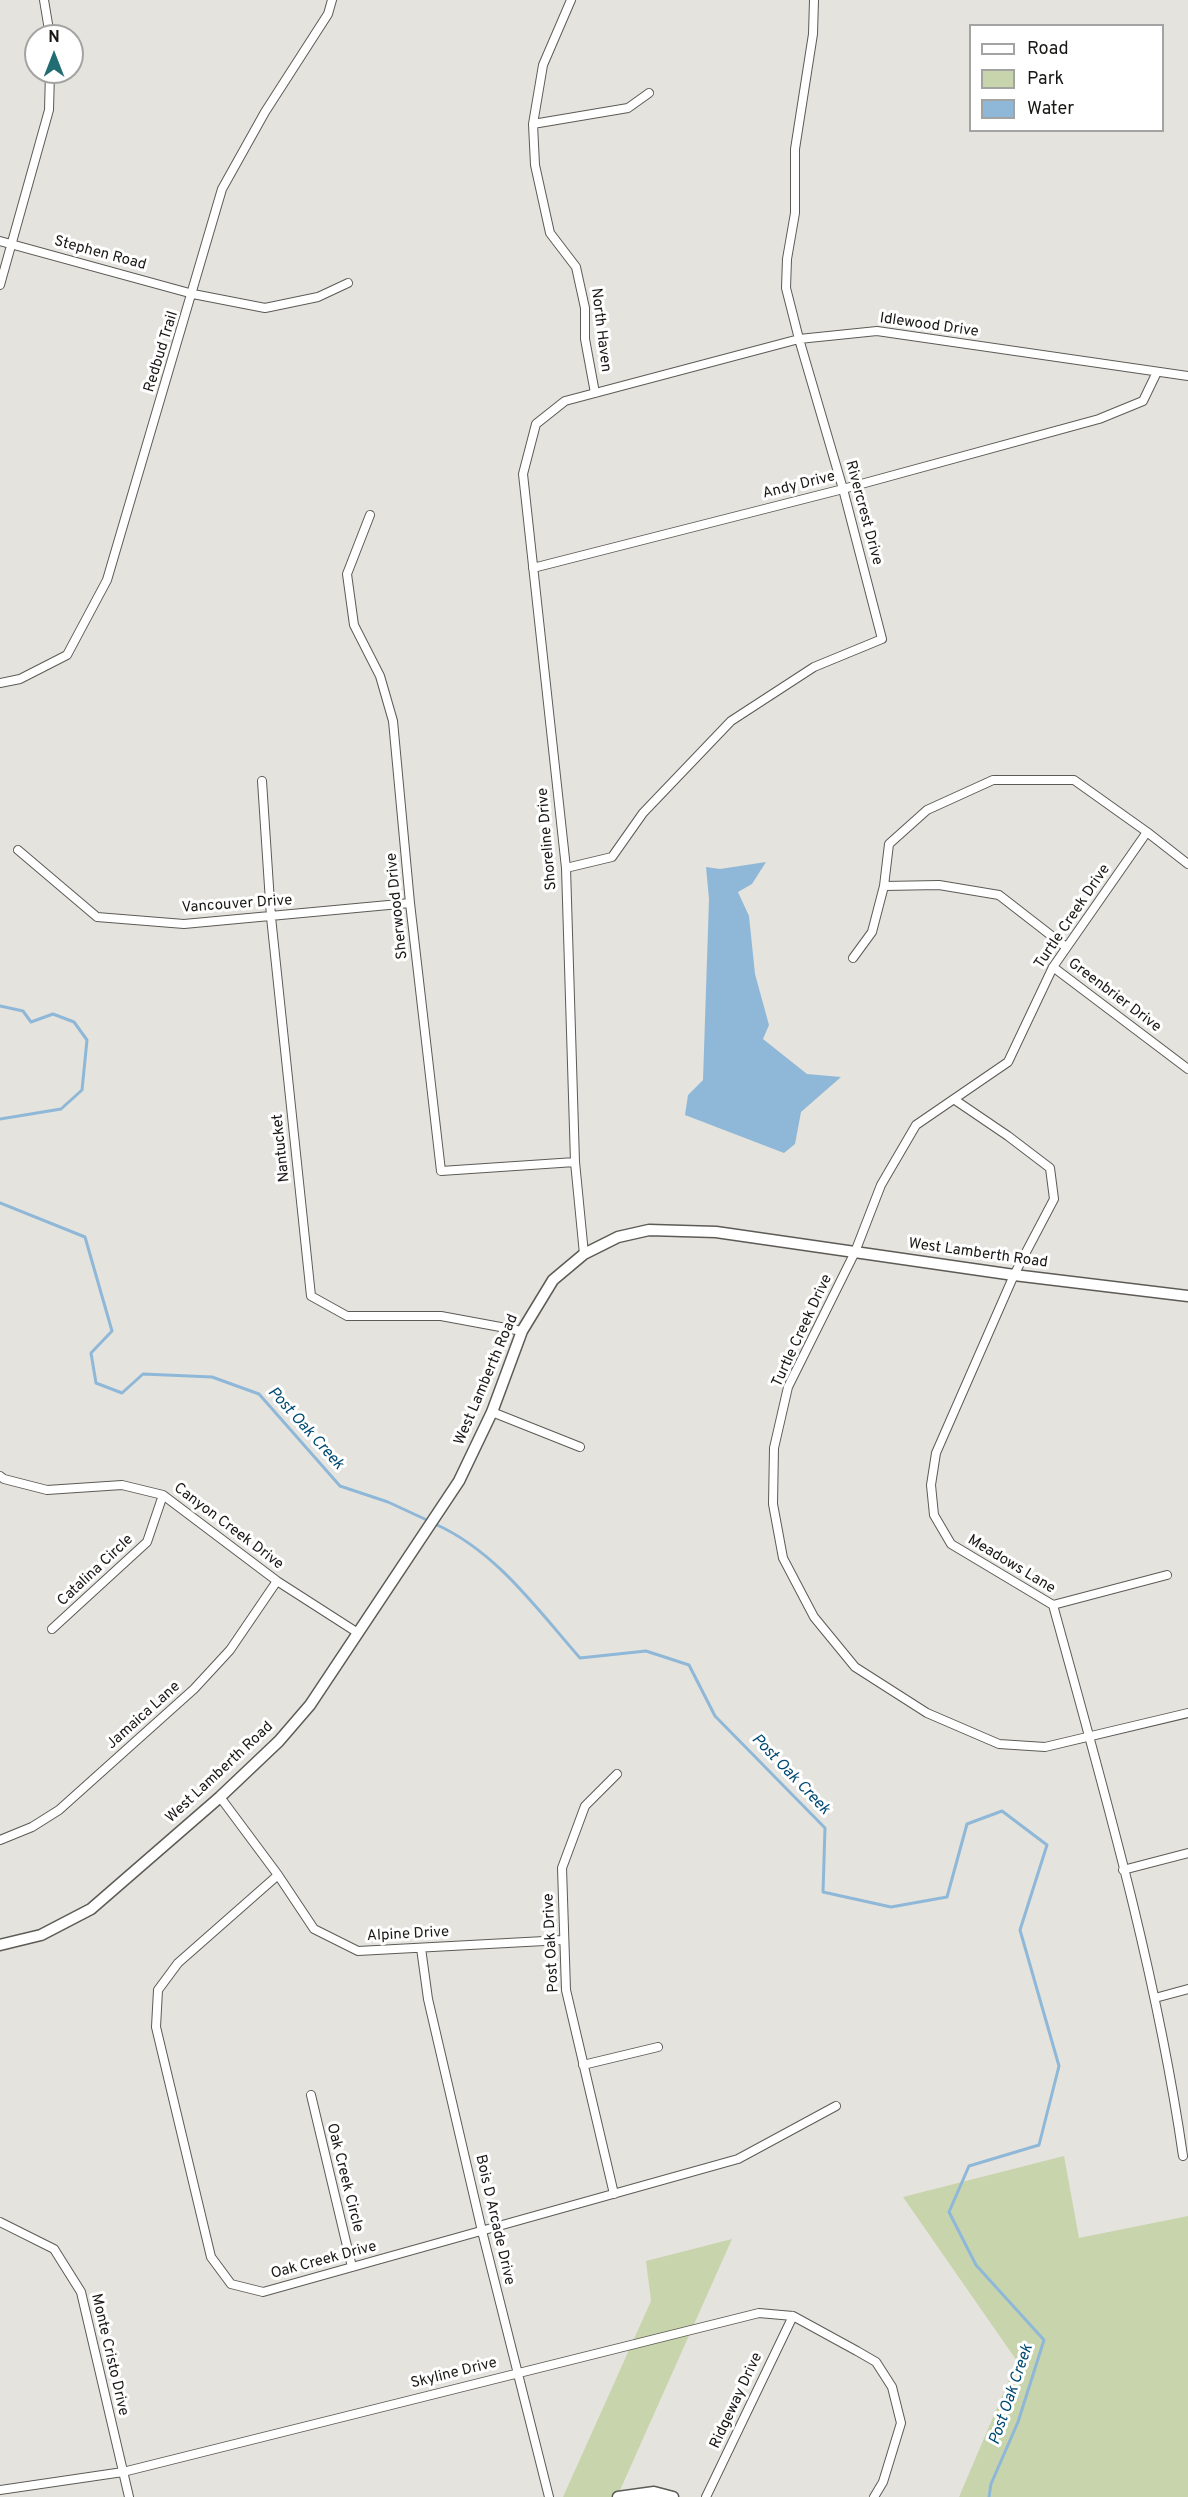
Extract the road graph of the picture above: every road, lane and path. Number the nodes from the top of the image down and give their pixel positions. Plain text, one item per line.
1 (44, 0) edge
2 (332, 0) edge
3 (571, 0) edge
4 (813, 0) edge
5 (48, 24) edge
6 (50, 84) edge
7 (649, 93) dead end
8 (533, 124) junction
9 (0, 241) edge
10 (11, 244) junction
11 (348, 283) dead end
12 (0, 285) edge
13 (193, 294) junction
14 (799, 339) junction
15 (1157, 372) junction
16 (1188, 376) edge
17 (595, 393) junction
18 (536, 424) joint
19 (843, 489) junction
20 (370, 515) dead end
21 (532, 568) junction
22 (0, 683) edge
23 (262, 781) dead end
24 (1148, 832) junction
25 (18, 850) dead end
26 (1188, 864) edge
27 (566, 868) junction
28 (884, 886) junction
29 (410, 903) junction
30 (271, 917) junction
31 (1066, 947) junction
32 (853, 958) dead end
33 (1053, 967) junction
34 (1188, 1069) edge
35 (955, 1100) junction
36 (575, 1162) junction
37 (855, 1252) junction
38 (584, 1254) junction
39 (1014, 1275) junction
40 (1188, 1296) edge
41 (522, 1331) junction
42 (492, 1412) junction
43 (580, 1447) dead end
44 (1, 1479) edge
45 (163, 1495) junction
46 (1167, 1575) dead end
47 (277, 1581) junction
48 (1053, 1605) junction
49 (52, 1629) dead end
50 (358, 1632) junction
51 (1188, 1713) edge
52 (1089, 1738) junction
53 (617, 1774) dead end
54 (220, 1797) junction
55 (0, 1840) edge
56 (1188, 1853) edge
57 (1123, 1870) junction
58 (278, 1875) junction
59 (563, 1940) junction
60 (0, 1945) edge
61 (421, 1948) junction
62 (1188, 1989) edge
63 (1155, 1998) junction
64 (658, 2047) dead end
65 (583, 2065) junction
66 (311, 2095) dead end
67 (836, 2106) dead end
68 (1188, 2120) edge
69 (1178, 2123) junction
70 (1183, 2156) dead end
71 (614, 2194) junction
72 (0, 2222) edge
73 (482, 2231) junction
74 (352, 2267) junction
75 (793, 2316) junction
76 (517, 2372) junction
77 (123, 2472) junction
78 (0, 2490) edge
79 (129, 2497) edge
80 (549, 2497) edge
81 (618, 2497) edge
82 (673, 2497) edge
83 (706, 2497) edge
84 (874, 2497) edge

1 - 5 street
2 - 13 street, Redbud Trail
3 - 8 street, North Haven
4 - 14 street, Rivercrest Drive
6 - 10 street
7 - 8 street
8 - 17 street, North Haven
9 - 10 street, Stephen Road
10 - 12 street
10 - 13 street, Stephen Road
11 - 13 street, Stephen Road
13 - 22 street, Redbud Trail
14 - 15 street, Idlewood Drive
14 - 17 street, Idlewood Drive
14 - 19 street, Rivercrest Drive
15 - 16 street, Idlewood Drive
15 - 19 street, Andy Drive
17 - 18 street, Idlewood Drive
18 - 21 street, Shoreline Drive
19 - 21 street, Andy Drive
19 - 27 street, Rivercrest Drive
20 - 29 street, Sherwood Drive
21 - 27 street, Shoreline Drive
23 - 30 street, Nantucket
24 - 26 street
24 - 28 street
24 - 31 street, Turtle Creek Drive
25 - 30 street, Vancouver Drive
27 - 36 street, Shoreline Drive
28 - 31 street, Greenbrier Drive
28 - 32 street
29 - 30 street, Vancouver Drive
29 - 36 street, Sherwood Drive
30 - 41 street, Nantucket
31 - 33 street, Turtle Creek Drive
33 - 34 street, Greenbrier Drive
33 - 35 street, Turtle Creek Drive
35 - 37 street, Turtle Creek Drive
35 - 39 street, Meadows Lane
36 - 38 street, Shoreline Drive
37 - 38 street, West Lamberth Road
37 - 39 street, West Lamberth Road
37 - 52 street, Turtle Creek Drive
38 - 41 street, West Lamberth Road
39 - 40 street, West Lamberth Road
39 - 48 street, Meadows Lane
41 - 42 street, West Lamberth Road
42 - 43 street
42 - 50 street, West Lamberth Road
44 - 45 street, Canyon Creek Drive
45 - 47 street, Canyon Creek Drive
45 - 49 street, Catalina Circle
46 - 48 street
47 - 50 street, Canyon Creek Drive
47 - 55 street, Jamaica Lane
48 - 52 street, Meadows Lane
50 - 54 street, West Lamberth Road
51 - 52 street, Turtle Creek Drive
52 - 57 street, Meadows Lane
53 - 59 street, Post Oak Drive
54 - 58 street, Alpine Drive
54 - 60 street, West Lamberth Road
56 - 57 street
57 - 63 street, Meadows Lane
58 - 61 street, Alpine Drive
58 - 74 street, Oak Creek Drive
59 - 61 street, Alpine Drive
59 - 65 street, Post Oak Drive
61 - 73 street, Bois D Arcade Drive
62 - 63 street
63 - 69 street, Meadows Lane
64 - 65 street
65 - 71 street, Post Oak Drive
66 - 74 street, Oak Creek Circle
67 - 71 street, Oak Creek Drive
68 - 69 street
69 - 70 street, Meadows Lane
71 - 73 street, Oak Creek Drive
72 - 77 street, Monte Cristo Drive
73 - 74 street, Oak Creek Drive
73 - 76 street, Bois D Arcade Drive
75 - 76 street, Skyline Drive
75 - 83 street, Ridgeway Drive
75 - 84 street, Skyline Drive
76 - 77 street, Skyline Drive
76 - 80 street, Bois D Arcade Drive
77 - 78 street, Skyline Drive
77 - 79 street, Monte Cristo Drive
81 - 82 street

